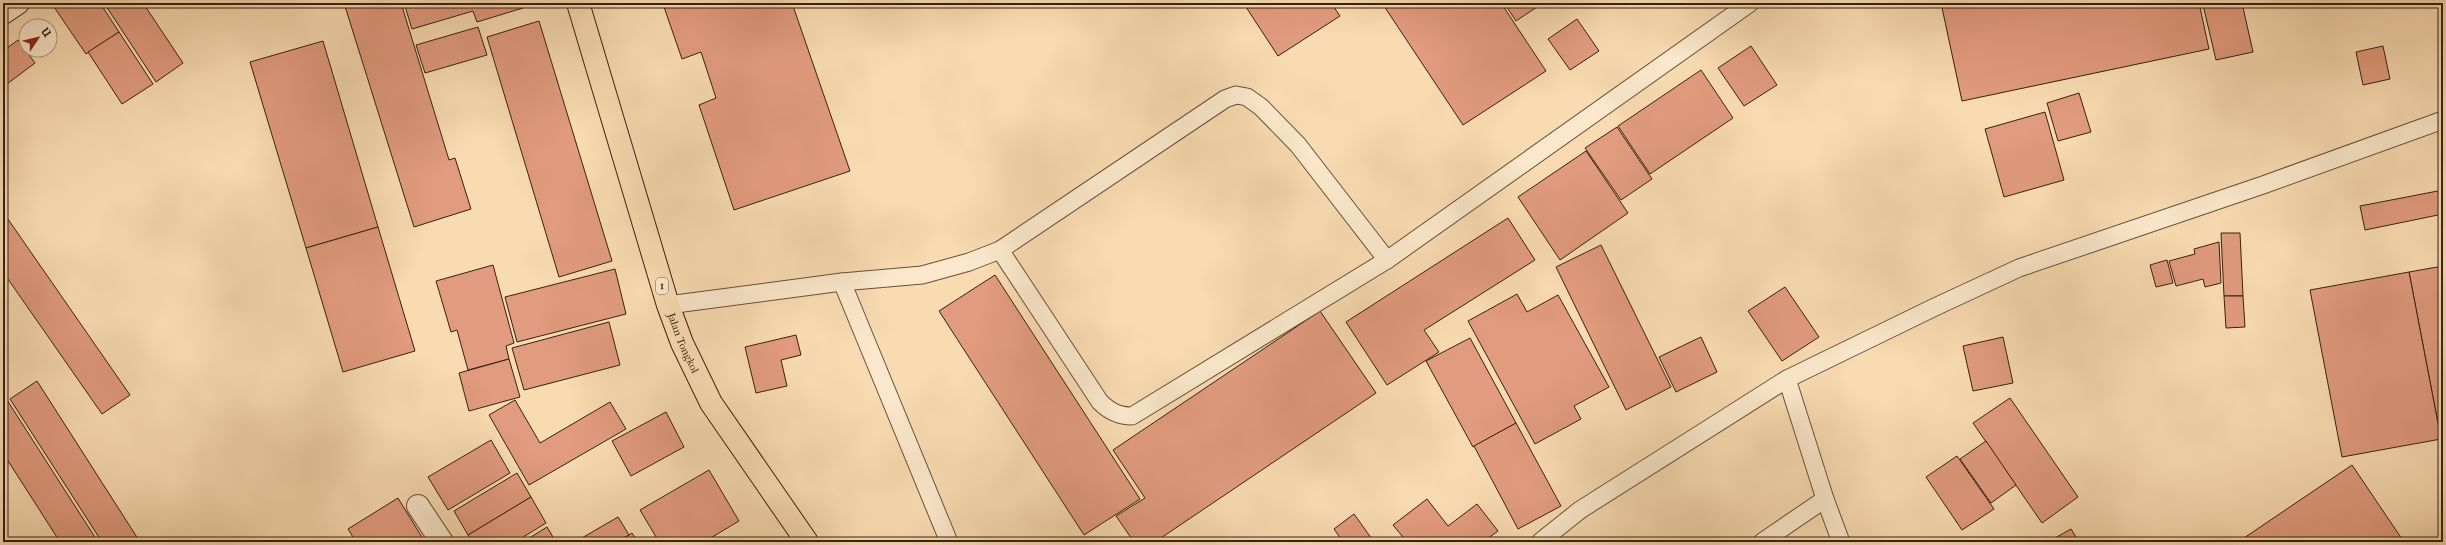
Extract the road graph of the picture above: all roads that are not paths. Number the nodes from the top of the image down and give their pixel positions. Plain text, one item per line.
1 (18, 3) edge
2 (578, 3) edge
3 (1750, 3) edge
4 (3, 13) edge
5 (2443, 120) edge
6 (1000, 250) junction
7 (1387, 260) junction
8 (842, 282) junction
9 (668, 305) junction
10 (1787, 379) junction
11 (1825, 500) junction
12 (418, 506) dead end
13 (442, 542) edge
14 (807, 542) edge
15 (949, 542) edge
16 (1540, 542) edge
17 (1762, 542) edge
18 (1841, 542) edge

1 - 4 street
2 - 9 highway, Jalan Tongkol / 1
3 - 7 lane
5 - 10 lane
6 - 7 lane
6 - 7 lane
6 - 8 lane
8 - 9 lane
8 - 15 lane
9 - 14 highway, Jalan Tongkol / 1
10 - 11 lane
10 - 16 lane
11 - 17 lane
11 - 18 lane
12 - 13 street

